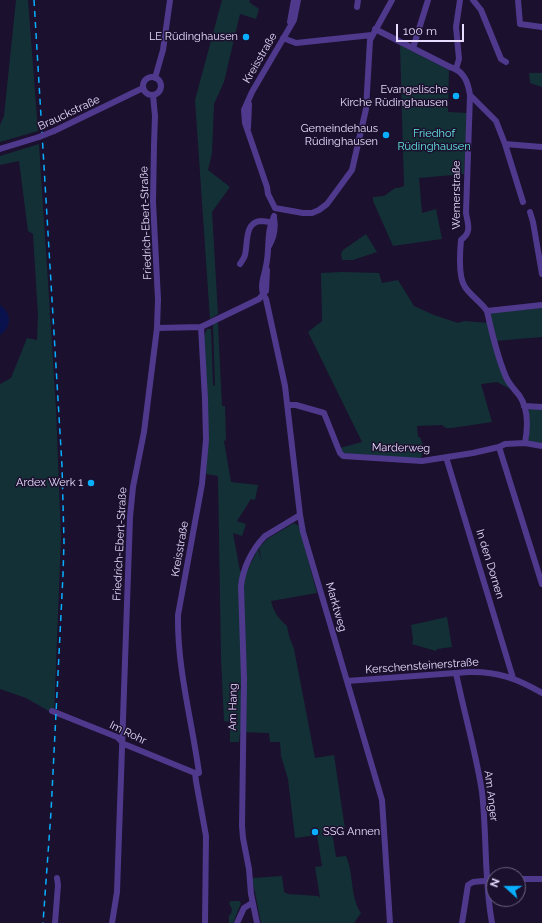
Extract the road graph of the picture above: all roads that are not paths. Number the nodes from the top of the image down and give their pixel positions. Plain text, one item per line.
1 (170, 0) edge
2 (294, 0) edge
3 (298, 0) edge
4 (358, 0) edge
5 (392, 0) edge
6 (428, 0) edge
7 (460, 0) edge
8 (473, 0) edge
9 (518, 0) edge
10 (357, 7) dead end
11 (290, 26) junction
12 (542, 27) edge
13 (373, 32) junction
14 (283, 38) junction
15 (413, 48) junction
16 (506, 62) dead end
17 (456, 69) junction
18 (155, 78) junction
19 (143, 88) junction
20 (470, 95) junction
21 (153, 96) junction
22 (505, 144) junction
23 (542, 147) edge
24 (0, 149) edge
25 (523, 202) dead end
26 (275, 208) junction
27 (530, 212) dead end
28 (273, 221) junction
29 (240, 264) dead end
30 (542, 274) edge
31 (263, 295) junction
32 (542, 305) edge
33 (487, 311) junction
34 (201, 327) junction
35 (157, 328) junction
36 (288, 405) junction
37 (524, 406) junction
38 (542, 407) edge
39 (525, 443) junction
40 (542, 446) edge
41 (498, 447) junction
42 (446, 457) junction
43 (300, 515) junction
44 (542, 584) edge
45 (456, 673) junction
46 (513, 678) junction
47 (347, 681) junction
48 (542, 693) edge
49 (52, 711) dead end
50 (122, 741) junction
51 (195, 773) junction
52 (487, 867) edge
53 (57, 878) dead end
54 (526, 879) edge
55 (542, 879) edge
56 (486, 880) edge
57 (252, 903) junction
58 (490, 907) edge
59 (55, 923) edge
60 (112, 923) edge
61 (205, 923) edge
62 (237, 923) edge
63 (257, 923) edge
64 (390, 923) edge
65 (462, 923) edge
66 (492, 923) edge

1 - 18 street, Friedrich-Ebert-Straße
2 - 11 street, Kreisstraße
3 - 11 street, Kreisstraße
4 - 10 street
5 - 13 street
6 - 15 street
7 - 17 street
8 - 16 street
9 - 12 street
11 - 14 street, Kreisstraße
13 - 14 street
13 - 15 street, Wemerstraße
13 - 26 street
14 - 26 street, Kreisstraße
15 - 17 street, Wemerstraße
17 - 20 street, Wemerstraße
18 - 19 street
18 - 21 street, Friedrich-Ebert-Straße
19 - 21 street
19 - 24 street, Brauckstraße, bridge
20 - 22 street
20 - 33 street, Wemerstraße
21 - 35 street, Friedrich-Ebert-Straße
22 - 23 street
22 - 25 street
26 - 28 street, Kreisstraße
27 - 30 street
28 - 29 street
28 - 31 street, Kreisstraße
31 - 34 street
31 - 36 street, Marktweg
32 - 33 street
33 - 37 street, Wemerstraße
34 - 35 street
34 - 51 street, Kreisstraße
35 - 50 street, Friedrich-Ebert-Straße
36 - 42 street, Marderweg
36 - 43 street, Marktweg
37 - 38 street
37 - 39 street, Wemerstraße
39 - 40 street, Marderweg
39 - 41 street, Marderweg
41 - 42 street, Marderweg
41 - 44 street
42 - 46 street, In den Dornen
43 - 47 street, Marktweg
43 - 57 street, Am Hang
45 - 46 street, Kerschensteinerstraße
45 - 47 street, Kerschensteinerstraße
45 - 52 street, Am Anger
46 - 48 street, Kerschensteinerstraße
47 - 64 street, Marktweg
49 - 50 street, Im Rohr
50 - 51 street, Im Rohr
50 - 60 street, Friedrich-Ebert-Straße
51 - 61 street, Kreisstraße
53 - 59 street
54 - 55 street
56 - 65 street
57 - 62 street
57 - 63 street, Am Hang
58 - 66 street, Am Anger

